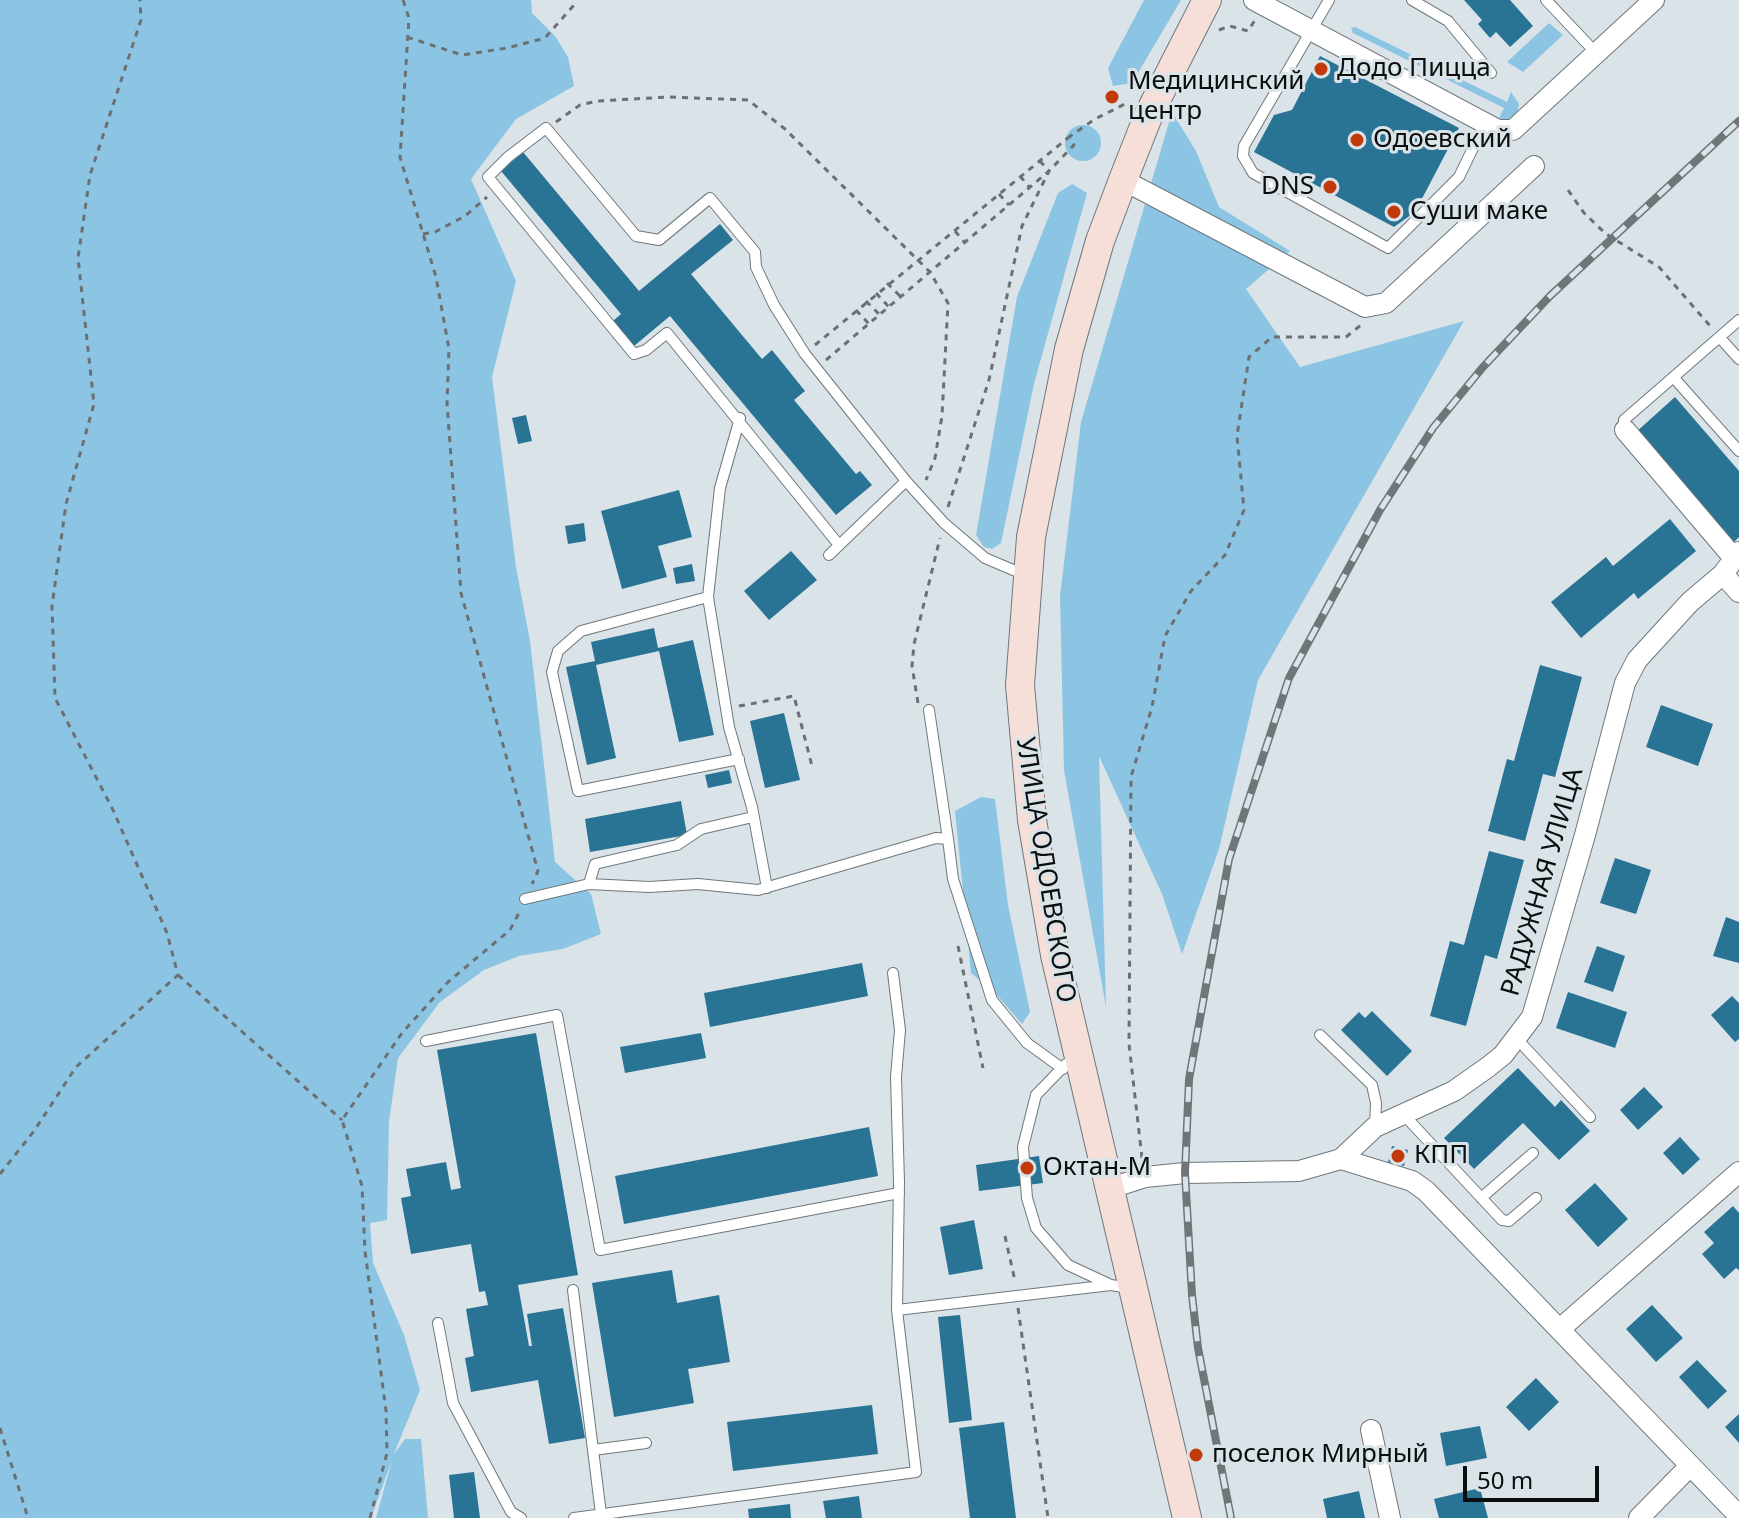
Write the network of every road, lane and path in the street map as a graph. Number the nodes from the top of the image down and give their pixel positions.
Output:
1 (140, 0) edge
2 (403, 0) edge
3 (573, 0) edge
4 (1207, 0) edge
5 (1329, 0) edge
6 (1412, 0) edge
7 (1546, 0) edge
8 (1654, 0) edge
9 (1256, 7) edge
10 (1312, 28) junction
11 (1213, 34) dead end
12 (407, 37) junction
13 (1597, 54) junction
14 (1491, 73) dead end
15 (1136, 90) dead end
16 (1485, 123) junction
17 (546, 128) junction
18 (1069, 137) junction
19 (1058, 144) junction
20 (1066, 154) junction
21 (1039, 160) junction
22 (1534, 166) dead end
23 (1049, 171) junction
24 (1020, 176) junction
25 (1123, 180) junction
26 (499, 187) junction
27 (1030, 188) junction
28 (1568, 190) dead end
29 (999, 194) junction
30 (1009, 205) junction
31 (955, 231) junction
32 (423, 234) junction
33 (965, 243) junction
34 (917, 259) junction
35 (930, 272) junction
36 (887, 283) junction
37 (876, 293) junction
38 (901, 297) junction
39 (866, 301) junction
40 (1386, 303) junction
41 (889, 307) junction
42 (856, 310) junction
43 (880, 315) junction
44 (1739, 320) edge
45 (869, 324) junction
46 (1721, 339) junction
47 (805, 354) junction
48 (1739, 359) edge
49 (815, 369) junction
50 (1674, 378) junction
51 (740, 418) junction
52 (1625, 430) joint
53 (1739, 451) edge
54 (906, 481) junction
55 (919, 495) junction
56 (944, 523) junction
57 (839, 545) junction
58 (829, 555) dead end
59 (1732, 561) edge
60 (1027, 576) junction
61 (1739, 592) edge
62 (708, 597) junction
63 (726, 708) junction
64 (924, 712) joint
65 (739, 759) junction
66 (812, 766) dead end
67 (753, 817) junction
68 (948, 839) junction
69 (589, 884) junction
70 (767, 888) junction
71 (525, 899) junction
72 (958, 945) dead end
73 (893, 973) dead end
74 (178, 975) junction
75 (1320, 1035) dead end
76 (1517, 1039) junction
77 (426, 1041) dead end
78 (1069, 1058) junction
79 (983, 1068) dead end
80 (1404, 1115) junction
81 (1590, 1117) dead end
82 (342, 1120) junction
83 (1375, 1127) junction
84 (1533, 1153) dead end
85 (1341, 1159) junction
86 (1739, 1172) edge
87 (0, 1174) edge
88 (1145, 1177) junction
89 (1111, 1188) junction
90 (899, 1193) junction
91 (1481, 1198) junction
92 (1536, 1198) dead end
93 (1005, 1236) dead end
94 (1123, 1287) junction
95 (573, 1290) dead end
96 (1017, 1296) junction
97 (897, 1310) junction
98 (438, 1323) dead end
99 (1561, 1328) junction
100 (0, 1428) edge
101 (1371, 1430) dead end
102 (646, 1443) dead end
103 (593, 1450) junction
104 (1690, 1466) junction
105 (601, 1514) junction
106 (1739, 1516) edge
107 (28, 1518) edge
108 (370, 1518) edge
109 (521, 1518) edge
110 (574, 1518) edge
111 (1048, 1518) edge
112 (1187, 1518) edge
113 (1390, 1518) edge
114 (1639, 1518) edge

1 - 74 path
2 - 12 path
3 - 12 path
4 - 25 street, УЛИЦА ОДОЕВСКОГО
5 - 10 lane
6 - 14 lane
7 - 13 lane
8 - 13 street
9 - 10 street
9 - 11 path
10 - 16 street
10 - 16 lane
12 - 32 path
13 - 16 street
15 - 18 path
17 - 26 lane
17 - 34 path
17 - 47 lane
18 - 19 path
18 - 20 path
19 - 20 path
19 - 21 path
20 - 23 path
21 - 23 path
21 - 24 path
22 - 40 street
23 - 27 path
23 - 56 path
24 - 27 path
24 - 29 path
25 - 40 street
25 - 60 street, УЛИЦА ОДОЕВСКОГО
26 - 32 path
26 - 51 lane
27 - 30 path
28 - 46 path
29 - 30 path
29 - 31 path
30 - 33 path
31 - 33 path
31 - 34 path
32 - 71 path
33 - 35 path
34 - 35 path
34 - 36 path
35 - 38 path
35 - 55 path
36 - 37 path
36 - 38 path
37 - 39 path
37 - 41 path
38 - 41 path
39 - 42 path
39 - 43 path
40 - 88 path
41 - 43 path
42 - 45 path
42 - 47 path
43 - 45 path
44 - 46 lane
45 - 49 path
46 - 48 lane
46 - 50 lane
47 - 49 lane
49 - 54 lane
50 - 52 lane
50 - 53 lane
51 - 57 lane
51 - 62 lane
52 - 59 street
54 - 55 lane
54 - 57 lane
55 - 56 lane
56 - 60 lane
56 - 64 path
57 - 58 lane
59 - 61 street
59 - 76 street, РАДУЖНАЯ УЛИЦА
60 - 78 street, УЛИЦА ОДОЕВСКОГО
62 - 63 lane
62 - 65 lane
63 - 65 lane
63 - 66 path
64 - 68 lane
65 - 67 lane
67 - 69 lane
67 - 70 lane
68 - 70 lane
68 - 78 lane
69 - 70 lane
69 - 71 lane
71 - 82 path
72 - 79 path
73 - 90 lane
74 - 82 path
74 - 87 path
75 - 83 lane
76 - 80 street, РАДУЖНАЯ УЛИЦА
76 - 81 lane
77 - 90 lane
78 - 89 street, УЛИЦА ОДОЕВСКОГО
78 - 94 lane
80 - 83 street, РАДУЖНАЯ УЛИЦА
80 - 91 lane
82 - 108 path
83 - 85 street, РАДУЖНАЯ УЛИЦА
84 - 91 lane
85 - 88 street
85 - 99 street
86 - 99 street
88 - 89 street
89 - 94 street, УЛИЦА ОДОЕВСКОГО
90 - 97 lane
91 - 92 lane
93 - 96 path
94 - 96 lane
94 - 112 street, УЛИЦА ОДОЕВСКОГО
95 - 103 lane
96 - 97 lane
96 - 111 path
97 - 105 lane
98 - 109 lane
99 - 104 street
100 - 107 path
101 - 113 street
102 - 103 lane
103 - 105 lane
104 - 106 street
104 - 114 street
105 - 110 lane

